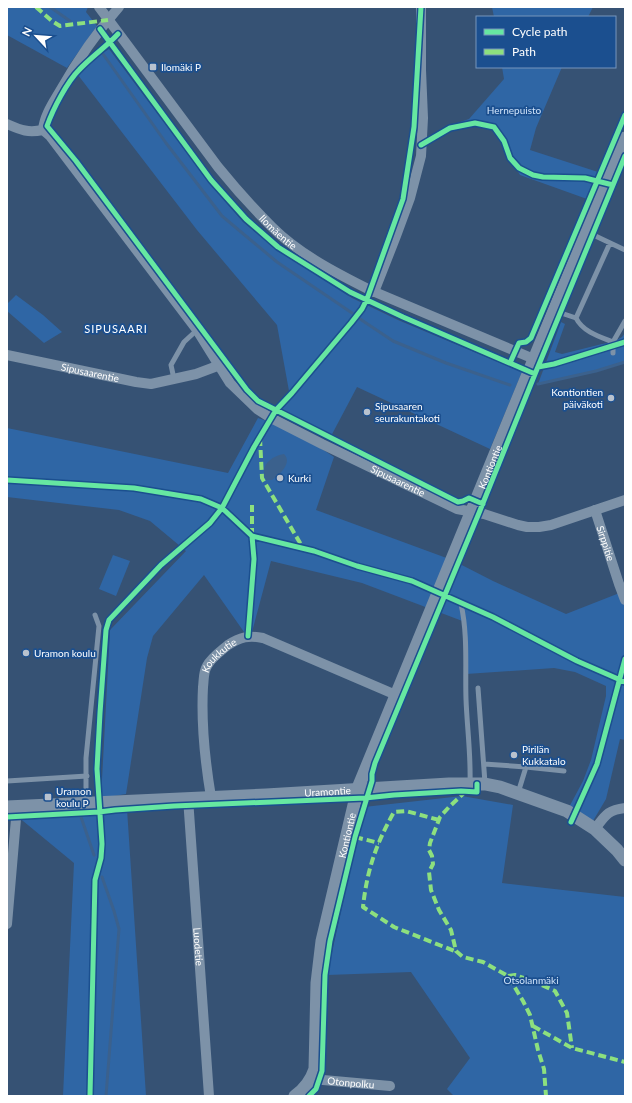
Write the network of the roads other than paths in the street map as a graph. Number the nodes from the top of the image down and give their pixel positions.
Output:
1 (99, 7) edge
2 (119, 7) edge
3 (421, 7) edge
4 (108, 20) junction
5 (7, 124) edge
6 (43, 130) junction
7 (625, 138) edge
8 (586, 232) junction
9 (610, 243) junction
10 (625, 250) edge
11 (374, 292) junction
12 (554, 310) junction
13 (576, 318) junction
14 (625, 321) edge
15 (197, 330) junction
16 (614, 342) junction
17 (613, 353) dead end
18 (7, 355) edge
19 (534, 359) junction
20 (220, 366) junction
21 (174, 379) junction
22 (625, 500) edge
23 (595, 510) junction
24 (471, 512) junction
25 (625, 600) edge
26 (461, 604) dead end
27 (95, 615) dead end
28 (478, 688) dead end
29 (396, 695) junction
30 (484, 764) junction
31 (526, 767) junction
32 (564, 771) dead end
33 (87, 776) junction
34 (7, 781) edge
35 (470, 784) junction
36 (485, 784) junction
37 (358, 788) junction
38 (518, 793) junction
39 (210, 797) junction
40 (188, 798) junction
41 (86, 804) junction
42 (12, 807) edge
43 (625, 808) edge
44 (595, 829) junction
45 (625, 860) edge
46 (7, 924) edge
47 (312, 1079) junction
48 (390, 1086) dead end
49 (209, 1096) edge
50 (295, 1096) edge

1 - 4 street, Ilomäentie
2 - 4 street
3 - 11 street
4 - 6 street
4 - 11 street, Ilomäentie
5 - 6 street
6 - 15 street, Sipusaarentie
7 - 8 street, Kontiontie
8 - 9 lane
8 - 12 street, Kontiontie
9 - 10 lane
9 - 13 lane
11 - 19 street, Ilomäentie
12 - 13 lane
12 - 19 street, Kontiontie
13 - 16 lane
14 - 16 lane
15 - 20 street, Sipusaarentie
15 - 21 lane
16 - 17 lane
18 - 21 street, Sipusaarentie
19 - 24 street, Kontiontie
20 - 21 street, Sipusaarentie
20 - 24 street, Sipusaarentie
22 - 23 street, Sipusaarentie
23 - 24 street, Sipusaarentie
23 - 25 street, Sirppitie
24 - 29 street, Kontiontie
26 - 35 lane
27 - 33 lane
28 - 30 lane
29 - 37 street, Kontiontie
29 - 39 street, Koukkutie
30 - 31 lane
30 - 36 lane
31 - 32 lane
31 - 38 lane
33 - 34 lane
33 - 41 lane
35 - 36 street, Uramontie
35 - 37 street, Uramontie
36 - 38 street, Uramontie
37 - 39 street, Uramontie
37 - 47 street, Kontiontie
38 - 44 street, Uramontie
39 - 40 street, Uramontie
40 - 41 street, Uramontie
40 - 49 street, Luodetie
41 - 42 street, Uramontie
42 - 46 street
43 - 44 street
44 - 45 street, Uramontie
47 - 48 street, Otonpolku
47 - 50 street

